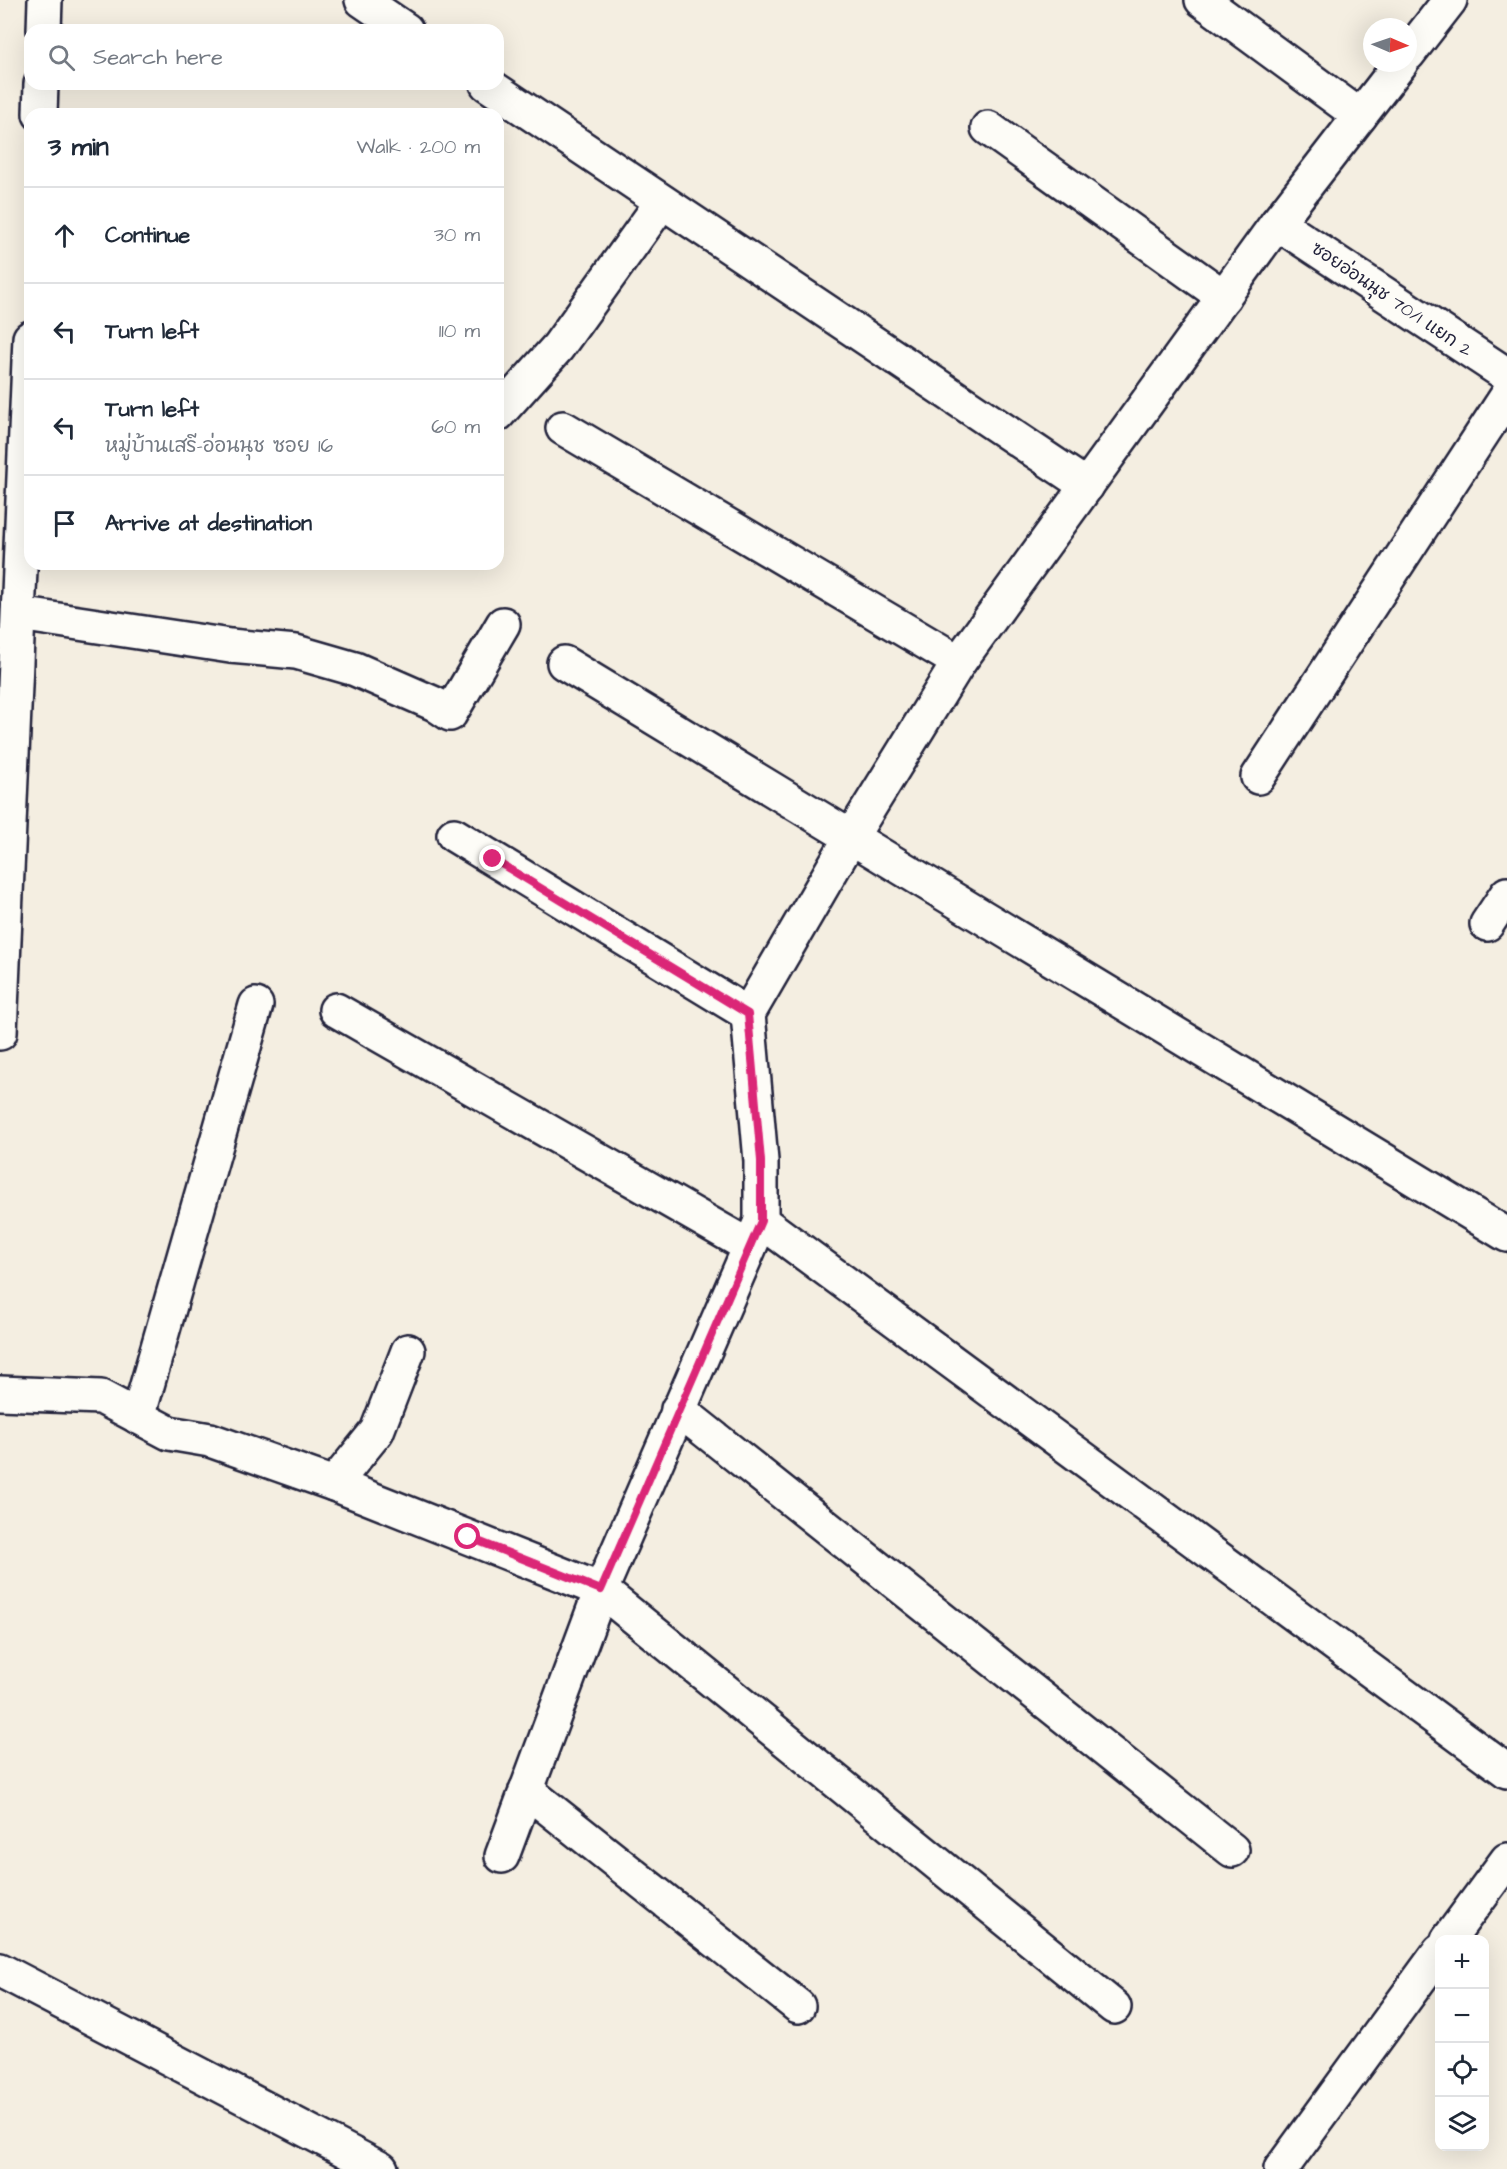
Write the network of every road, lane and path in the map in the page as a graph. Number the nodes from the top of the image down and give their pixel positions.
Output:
1 (45, 0) edge
2 (362, 0) edge
3 (1202, 0) edge
4 (1450, 0) edge
5 (44, 24) edge
6 (397, 24) edge
7 (1417, 42) edge
8 (1394, 72) edge
9 (41, 90) edge
10 (496, 90) edge
11 (40, 108) edge
12 (1360, 116) junction
13 (988, 128) dead end
14 (662, 202) junction
15 (1277, 223) junction
16 (1224, 297) junction
17 (1507, 375) edge
18 (1507, 396) edge
19 (504, 407) edge
20 (563, 428) dead end
21 (1087, 486) junction
22 (24, 539) edge
23 (19, 615) junction
24 (503, 624) dead end
25 (959, 662) junction
26 (564, 663) dead end
27 (1258, 777) dead end
28 (454, 835) dead end
29 (851, 837) junction
30 (1507, 894) edge
31 (1487, 924) dead end
32 (0, 974) edge
33 (256, 1005) dead end
34 (336, 1010) dead end
35 (748, 1014) junction
36 (0, 1034) edge
37 (755, 1233) junction
38 (1507, 1234) edge
39 (408, 1352) dead end
40 (0, 1393) edge
41 (678, 1409) junction
42 (138, 1417) junction
43 (334, 1484) junction
44 (601, 1590) junction
45 (1507, 1771) edge
46 (526, 1790) junction
47 (1232, 1851) dead end
48 (502, 1856) dead end
49 (1507, 1860) edge
50 (1452, 1935) edge
51 (1435, 1957) edge
52 (0, 1970) edge
53 (798, 2006) dead end
54 (1114, 2007) dead end
55 (381, 2169) edge
56 (1281, 2169) edge

1 - 5 street
2 - 6 street
3 - 12 street
4 - 7 street
8 - 12 street
9 - 11 street
10 - 14 street
12 - 15 street
13 - 16 street
14 - 19 street
14 - 21 street
15 - 16 street
15 - 17 street, ซอยอ่อนนุช 70/1 แยก 2
16 - 21 street
18 - 27 street
20 - 25 street
21 - 25 street
22 - 23 street
23 - 24 street
23 - 32 street
25 - 29 street
26 - 29 street
28 - 35 street
29 - 35 street
29 - 38 street
30 - 31 street
32 - 36 street
33 - 42 street
34 - 37 street
35 - 37 street
37 - 41 street
37 - 45 street
39 - 43 street
40 - 42 street
41 - 44 street
41 - 47 street
42 - 43 street
43 - 44 street
44 - 46 street
44 - 54 street
46 - 48 street
46 - 53 street
49 - 50 street
51 - 56 street
52 - 55 street

